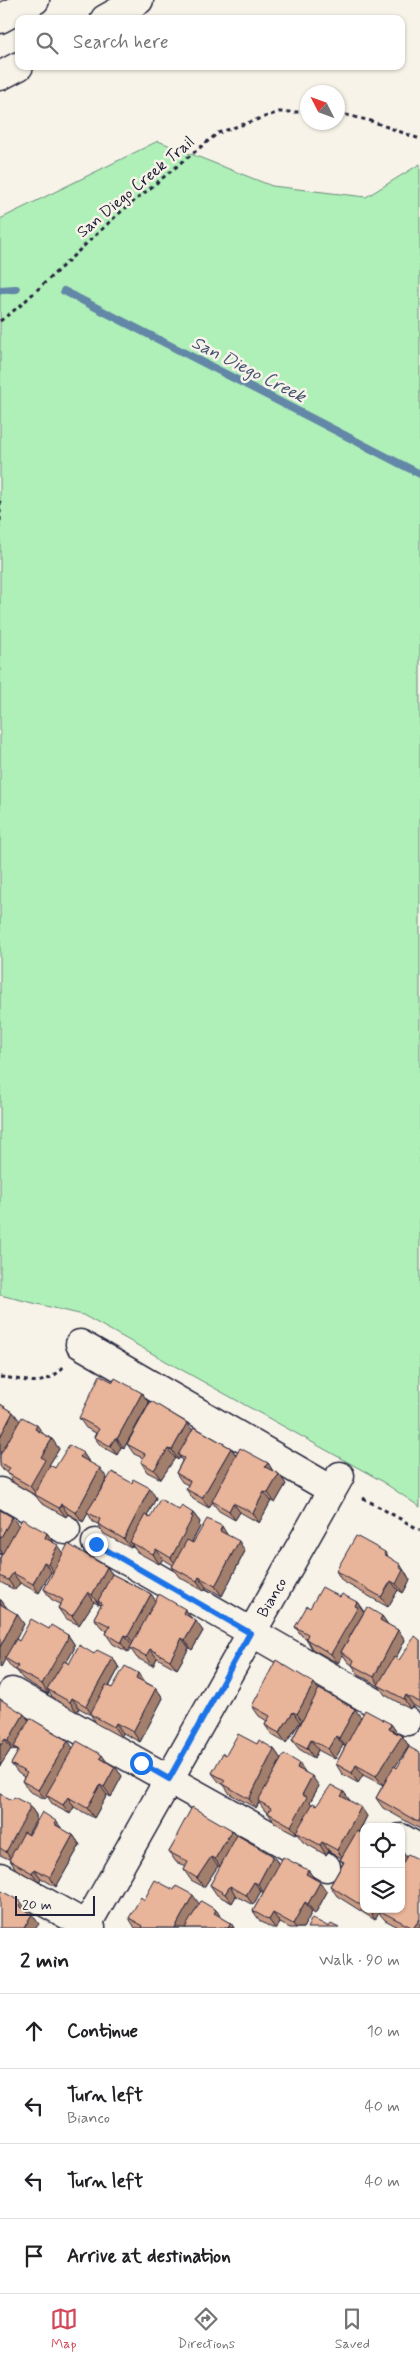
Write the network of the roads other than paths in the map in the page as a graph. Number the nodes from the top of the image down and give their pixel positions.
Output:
1 (34, 0) edge
2 (139, 0) edge
3 (112, 15) edge
4 (0, 19) edge
5 (15, 68) edge
6 (0, 76) edge
7 (80, 1344) road end
8 (0, 1492) edge
9 (66, 1530) dead end
10 (96, 1544) dead end
11 (250, 1633) junction
12 (12, 1692) dead end
13 (407, 1720) dead end
14 (169, 1779) junction
15 (405, 1840) edge
16 (420, 1849) edge
17 (326, 1867) dead end
18 (0, 1877) edge
19 (87, 1927) edge

1 - 4 main road
2 - 3 main road
5 - 6 main road
7 - 11 main road, Bianco
8 - 9 main road
10 - 11 main road
11 - 13 main road
11 - 14 main road, Bianco
12 - 14 main road
14 - 17 main road
14 - 19 main road, Bianco
15 - 16 main road
18 - 19 main road

